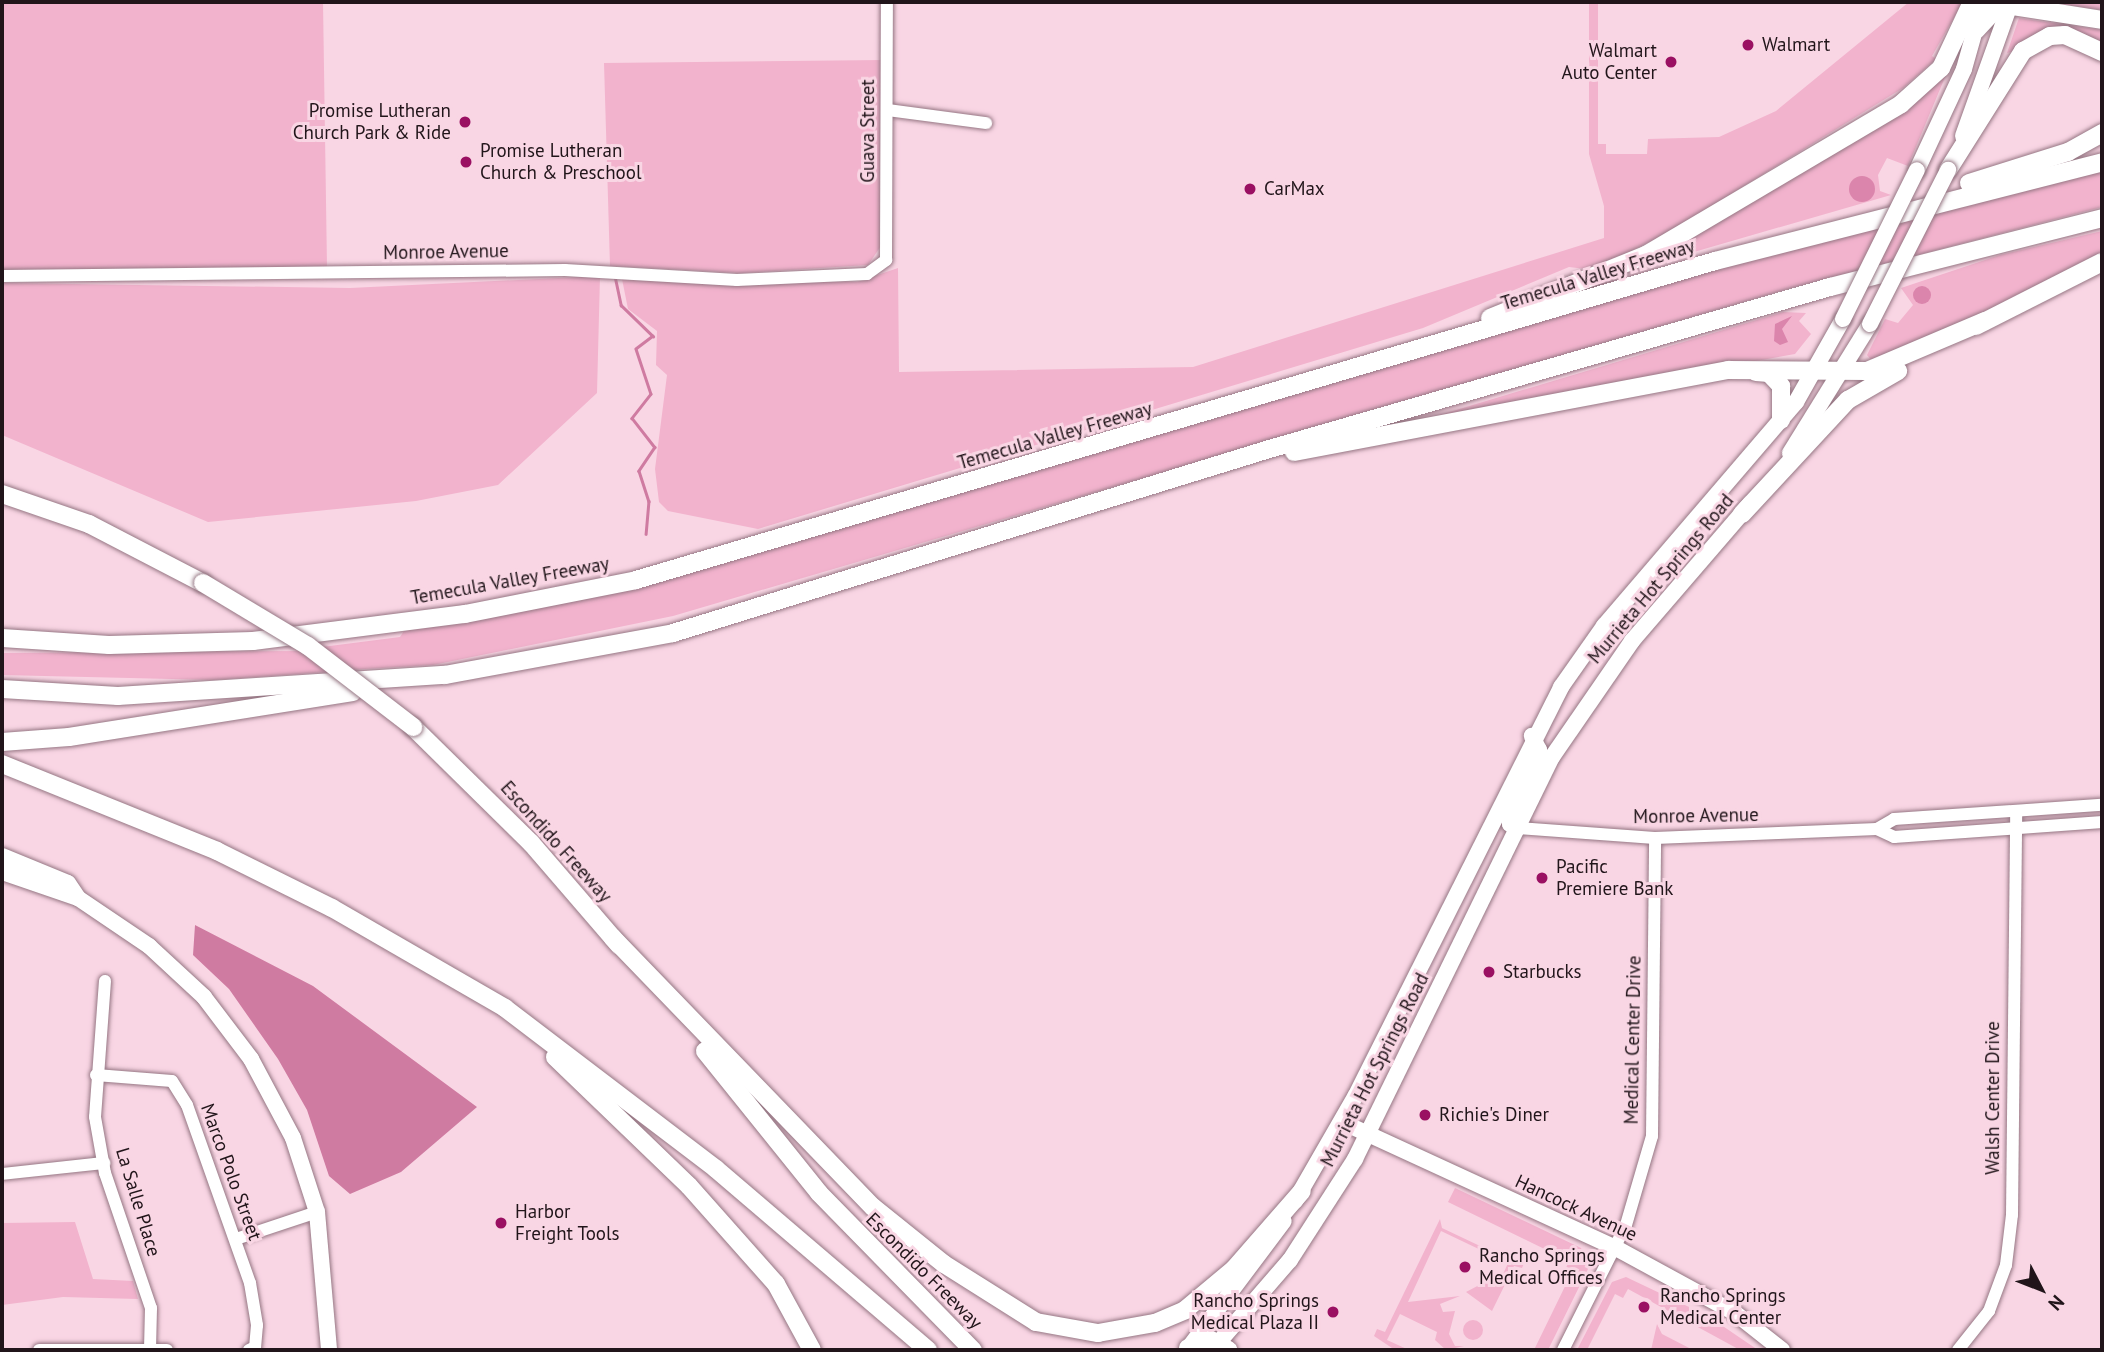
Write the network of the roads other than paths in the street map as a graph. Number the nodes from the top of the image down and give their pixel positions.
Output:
1 (887, 2) edge
2 (1972, 2) edge
3 (1983, 2) edge
4 (2010, 3) edge
5 (2102, 20) edge
6 (1976, 30) junction
7 (2102, 52) edge
8 (888, 110) junction
9 (986, 123) dead end
10 (2102, 134) edge
11 (2102, 162) edge
12 (1948, 170) junction
13 (2102, 218) edge
14 (886, 260) joint
15 (1715, 261) junction
16 (2102, 262) edge
17 (2, 276) edge
18 (1985, 321) junction
19 (1728, 370) junction
20 (1817, 371) junction
21 (1844, 373) junction
22 (1308, 384) junction
23 (1781, 420) junction
24 (1266, 450) junction
25 (2, 494) edge
26 (1742, 514) junction
27 (2, 638) edge
28 (445, 675) junction
29 (2, 690) edge
30 (1532, 736) junction
31 (2, 742) edge
32 (2, 764) edge
33 (2102, 805) edge
34 (2016, 813) junction
35 (2102, 822) edge
36 (1518, 828) junction
37 (1877, 829) junction
38 (2015, 832) junction
39 (1654, 838) junction
40 (2, 856) edge
41 (2, 864) edge
42 (2, 872) edge
43 (46, 873) junction
44 (78, 898) junction
45 (612, 937) junction
46 (105, 981) dead end
47 (505, 1008) junction
48 (96, 1075) junction
49 (1342, 1122) junction
50 (1368, 1134) junction
51 (104, 1163) junction
52 (2, 1174) edge
53 (1302, 1191) junction
54 (317, 1212) junction
55 (236, 1239) junction
56 (1614, 1247) junction
57 (1220, 1348) edge
58 (150, 1349) edge
59 (1187, 1349) edge
60 (40, 1350) edge
61 (167, 1350) edge
62 (249, 1350) edge
63 (329, 1350) edge
64 (812, 1350) edge
65 (928, 1350) edge
66 (973, 1350) edge
67 (1563, 1350) edge
68 (1782, 1350) edge
69 (1958, 1350) edge

1 - 8 street, Guava Street
2 - 22 highway
3 - 6 main road, Murrieta Hot Springs Road
4 - 5 highway
4 - 6 highway
4 - 12 main road, Murrieta Hot Springs Road
6 - 20 main road, Murrieta Hot Springs Road, bridge
7 - 12 highway
8 - 9 street
8 - 14 street, Guava Street
10 - 15 highway
11 - 15 highway, Temecula Valley Freeway
12 - 21 main road, Murrieta Hot Springs Road, bridge
13 - 24 highway
14 - 17 street, Monroe Avenue
15 - 22 highway, Temecula Valley Freeway
16 - 18 highway
18 - 21 highway
18 - 26 highway
19 - 20 highway
19 - 23 highway
19 - 24 highway
20 - 21 highway
20 - 23 main road, Murrieta Hot Springs Road
21 - 26 main road, Murrieta Hot Springs Road
22 - 27 highway, Temecula Valley Freeway
23 - 30 main road, Murrieta Hot Springs Road
24 - 28 highway
25 - 45 highway, Escondido Freeway, bridge
26 - 36 main road, Murrieta Hot Springs Road
28 - 29 highway
28 - 31 highway
30 - 36 main road
30 - 49 main road, Murrieta Hot Springs Road
32 - 47 highway
33 - 34 street, Monroe Avenue
34 - 37 street, Monroe Avenue
34 - 38 street, Walsh Center Drive
35 - 38 street, Monroe Avenue
36 - 39 street, Monroe Avenue
36 - 50 main road, Murrieta Hot Springs Road
37 - 38 street, Monroe Avenue
37 - 39 street, Monroe Avenue
38 - 69 street, Walsh Center Drive
39 - 56 street, Medical Center Drive
40 - 43 main road
41 - 43 main road
42 - 44 main road
43 - 44 main road
44 - 54 main road
45 - 53 highway
45 - 66 highway, Escondido Freeway
46 - 48 street, La Salle Place
47 - 64 highway
47 - 65 highway
48 - 51 street, La Salle Place
48 - 55 street, Marco Polo Street
49 - 50 main road, Hancock Avenue
49 - 53 main road, Murrieta Hot Springs Road
50 - 56 main road, Hancock Avenue
50 - 57 main road, Murrieta Hot Springs Road
51 - 52 street
51 - 58 street, La Salle Place
53 - 59 main road, Murrieta Hot Springs Road
54 - 55 street
54 - 63 main road
55 - 62 street, Marco Polo Street
56 - 67 street, Medical Center Drive
56 - 68 main road, Hancock Avenue
57 - 59 highway
58 - 60 street
58 - 61 street

